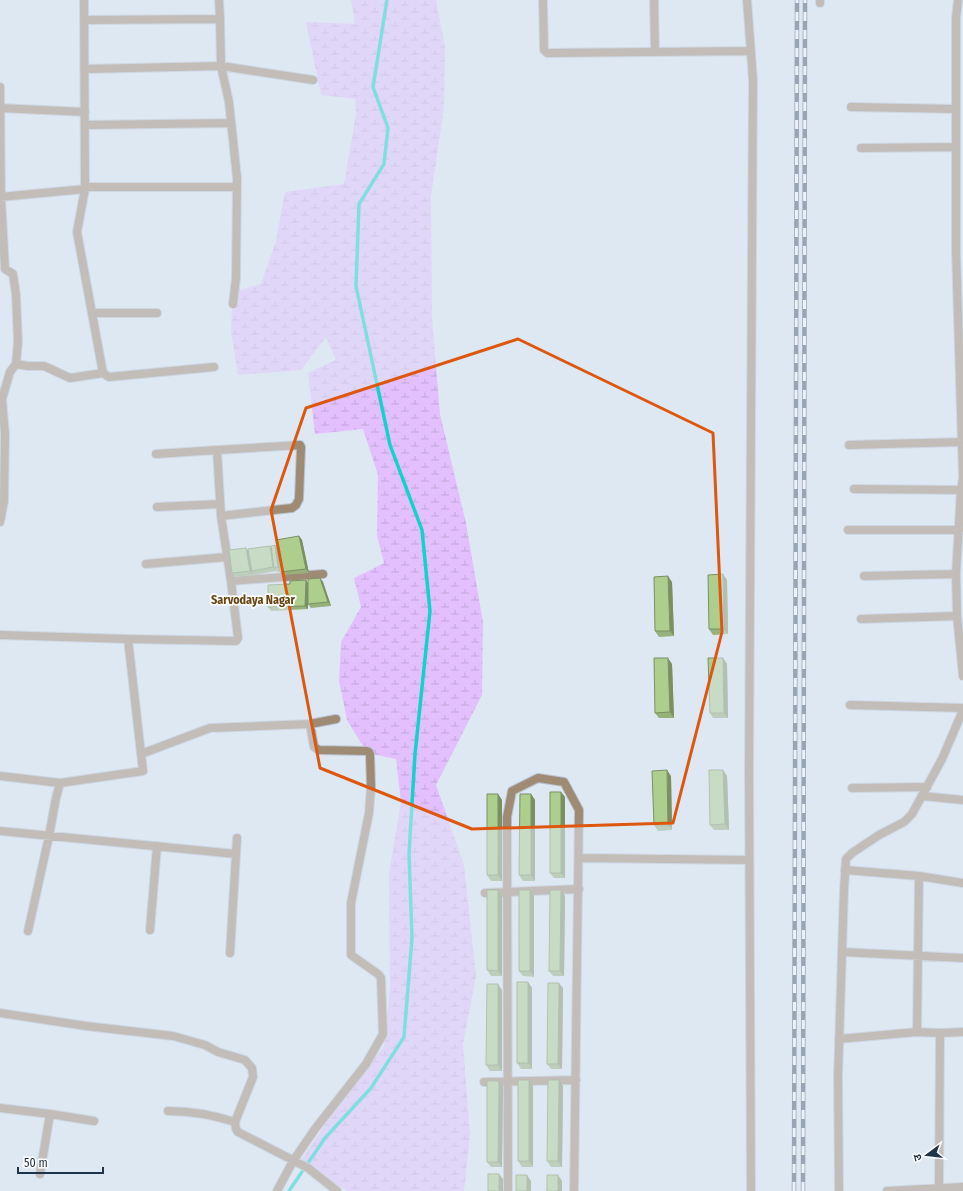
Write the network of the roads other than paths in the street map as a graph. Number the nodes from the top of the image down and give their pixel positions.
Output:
1 (84, 0) edge
2 (219, 0) edge
3 (543, 0) edge
4 (654, 0) edge
5 (746, 0) edge
6 (958, 0) edge
7 (220, 19) junction
8 (84, 20) junction
9 (959, 20) edge
10 (751, 51) junction
11 (655, 52) junction
12 (221, 66) junction
13 (85, 69) junction
14 (313, 80) dead end
15 (0, 87) edge
16 (851, 107) dead end
17 (0, 108) edge
18 (956, 109) junction
19 (85, 112) junction
20 (231, 123) junction
21 (85, 125) junction
22 (956, 147) junction
23 (861, 148) dead end
24 (236, 187) junction
25 (85, 188) junction
26 (1, 197) edge
27 (959, 253) edge
28 (3, 269) edge
29 (233, 304) dead end
30 (92, 313) junction
31 (157, 313) dead end
32 (16, 364) junction
33 (214, 367) dead end
34 (103, 373) junction
35 (2, 434) edge
36 (961, 442) junction
37 (849, 445) dead end
38 (216, 450) junction
39 (156, 454) dead end
40 (963, 478) edge
41 (854, 489) dead end
42 (961, 490) junction
43 (220, 504) junction
44 (157, 507) dead end
45 (221, 516) junction
46 (0, 522) edge
47 (848, 530) dead end
48 (959, 530) junction
49 (227, 557) junction
50 (146, 564) dead end
51 (323, 574) dead end
52 (956, 574) junction
53 (864, 576) dead end
54 (230, 581) junction
55 (957, 616) junction
56 (861, 619) dead end
57 (0, 635) edge
58 (128, 639) junction
59 (963, 676) edge
60 (850, 705) dead end
61 (963, 709) edge
62 (336, 719) dead end
63 (310, 724) junction
64 (141, 754) junction
65 (0, 776) edge
66 (60, 783) junction
67 (927, 787) junction
68 (852, 788) dead end
69 (922, 796) junction
70 (963, 800) edge
71 (0, 831) edge
72 (49, 836) junction
73 (237, 838) dead end
74 (157, 846) junction
75 (236, 854) junction
76 (579, 858) junction
77 (749, 860) junction
78 (845, 870) junction
79 (919, 876) junction
80 (963, 883) edge
81 (578, 889) junction
82 (507, 892) junction
83 (484, 893) dead end
84 (28, 930) dead end
85 (150, 930) dead end
86 (842, 952) junction
87 (230, 953) dead end
88 (918, 955) junction
89 (963, 958) edge
90 (0, 1013) edge
91 (917, 1032) junction
92 (963, 1032) edge
93 (940, 1033) junction
94 (839, 1039) junction
95 (576, 1080) junction
96 (484, 1082) dead end
97 (508, 1082) junction
98 (0, 1108) edge
99 (168, 1111) dead end
100 (50, 1114) junction
101 (94, 1121) dead end
102 (235, 1122) junction
103 (294, 1162) junction
104 (40, 1174) dead end
105 (963, 1187) edge
106 (939, 1188) junction
107 (277, 1191) edge
108 (337, 1191) edge
109 (508, 1191) edge
110 (574, 1191) edge
111 (751, 1191) edge
112 (839, 1191) edge
113 (887, 1191) edge

1 - 8 street
2 - 7 street
3 - 11 street
4 - 11 street
5 - 10 street
6 - 9 street
7 - 8 street
7 - 12 street
8 - 13 street
9 - 18 street
10 - 11 street
10 - 77 street
12 - 13 street
12 - 14 street
12 - 20 street
13 - 19 street
15 - 17 street
16 - 18 street
17 - 19 street
17 - 26 street
18 - 22 street
19 - 21 street
20 - 21 street
20 - 24 street
21 - 25 street
22 - 23 street
22 - 27 street
24 - 25 street
24 - 29 street
25 - 26 street
25 - 30 street
26 - 28 street
27 - 36 street
28 - 32 street
30 - 31 street
30 - 34 street
32 - 34 street
32 - 35 street
33 - 34 street
35 - 46 street
36 - 37 street
36 - 40 street
38 - 39 street
38 - 43 street
38 - 45 street
40 - 42 street
41 - 42 street
42 - 48 street
43 - 44 street
43 - 45 street
45 - 49 street
47 - 48 street
48 - 52 street
49 - 50 street
49 - 54 street
51 - 54 street
52 - 53 street
52 - 55 street
54 - 58 street
55 - 56 street
55 - 59 street
57 - 58 street
58 - 64 street
60 - 61 street
61 - 67 street
62 - 63 street
63 - 64 street
63 - 103 street
64 - 66 street
65 - 66 street
66 - 72 street
67 - 68 street
67 - 69 street
69 - 70 street
69 - 78 street
71 - 72 street
72 - 74 street
72 - 84 street
73 - 75 street
74 - 75 street
74 - 85 street
75 - 87 street
76 - 77 street
76 - 81 street
76 - 82 street
77 - 111 street
78 - 79 street
78 - 86 street
79 - 80 street
79 - 88 street
81 - 82 street
81 - 95 street
82 - 83 street
82 - 97 street
86 - 88 street
86 - 94 street
88 - 89 street
88 - 91 street
90 - 102 street
91 - 93 street
91 - 94 street
92 - 93 street
93 - 106 street
94 - 112 street
95 - 97 street
95 - 110 street
96 - 97 street
97 - 109 street
98 - 100 street
99 - 102 street
100 - 101 street
100 - 104 street
102 - 103 street
103 - 107 street
103 - 108 street
105 - 106 street
106 - 113 street

